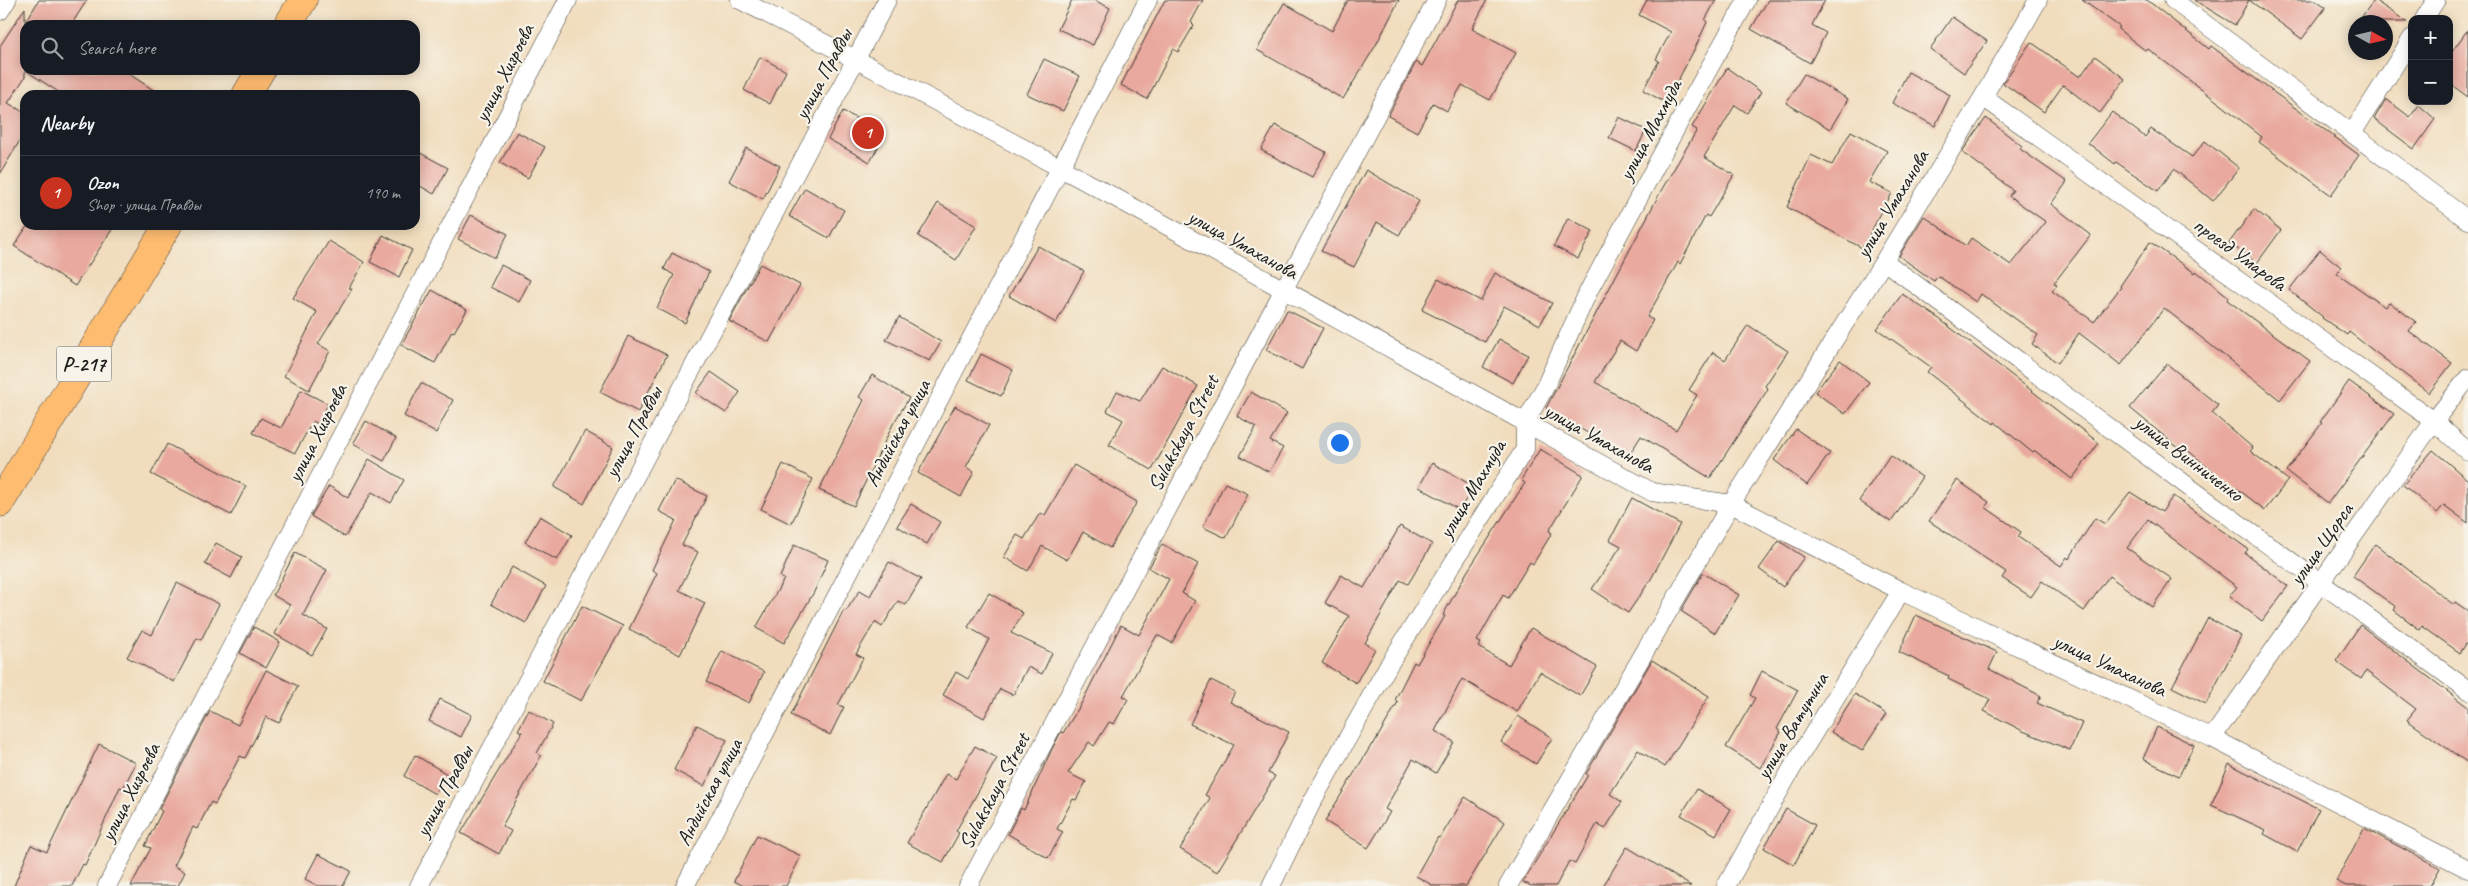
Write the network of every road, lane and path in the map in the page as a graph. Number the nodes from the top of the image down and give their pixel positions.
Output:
1 (7, 0) edge
2 (304, 0) edge
3 (568, 0) edge
4 (740, 0) edge
5 (888, 0) edge
6 (1148, 0) edge
7 (1437, 0) edge
8 (1747, 0) edge
9 (2038, 0) edge
10 (2174, 0) edge
11 (2436, 0) edge
12 (0, 12) edge
13 (2427, 15) edge
14 (291, 20) edge
15 (2408, 44) edge
16 (856, 59) junction
17 (258, 75) edge
18 (249, 90) edge
19 (1983, 98) junction
20 (2353, 132) junction
21 (1061, 169) junction
22 (2468, 220) edge
23 (165, 230) edge
24 (1884, 260) junction
25 (1284, 292) junction
26 (2468, 378) edge
27 (2434, 421) junction
28 (1525, 423) junction
29 (2468, 452) edge
30 (0, 503) edge
31 (1732, 504) junction
32 (2320, 584) junction
33 (1901, 591) junction
34 (2468, 690) edge
35 (2212, 738) junction
36 (2468, 869) edge
37 (107, 886) edge
38 (419, 886) edge
39 (685, 886) edge
40 (968, 886) edge
41 (1271, 886) edge
42 (1508, 886) edge
43 (1726, 886) edge

1 - 12 street
2 - 14 highway
3 - 37 street, улица Хизроева
4 - 16 street, улица Умаханова
5 - 16 street, улица Правды
6 - 21 street, Андийская улица
7 - 25 street, Sulakskaya Street
8 - 28 street, улица Махмуда
9 - 19 street, улица Умаханова
10 - 20 street
11 - 13 street
15 - 20 street
16 - 21 street, улица Умаханова
16 - 38 street, улица Правды
17 - 18 highway
19 - 24 street, улица Умаханова
19 - 27 street, проезд Умарова
20 - 22 street
21 - 25 street, улица Умаханова
21 - 39 street, Андийская улица
23 - 30 highway, Р-217
24 - 31 street, улица Умаханова
24 - 32 street, улица Винниченко
25 - 28 street, улица Умаханова
25 - 40 street, Sulakskaya Street
26 - 27 street, улица Щорса
27 - 29 street, проезд Умарова
27 - 32 street, улица Щорса
28 - 31 street, улица Умаханова
28 - 41 street, улица Махмуда
31 - 33 street, улица Умаханова
31 - 42 street, улица Умаханова
32 - 34 street, улица Винниченко
32 - 35 street, улица Щорса
33 - 35 street, улица Умаханова
33 - 43 street, улица Ватутина
35 - 36 street, улица Умаханова

